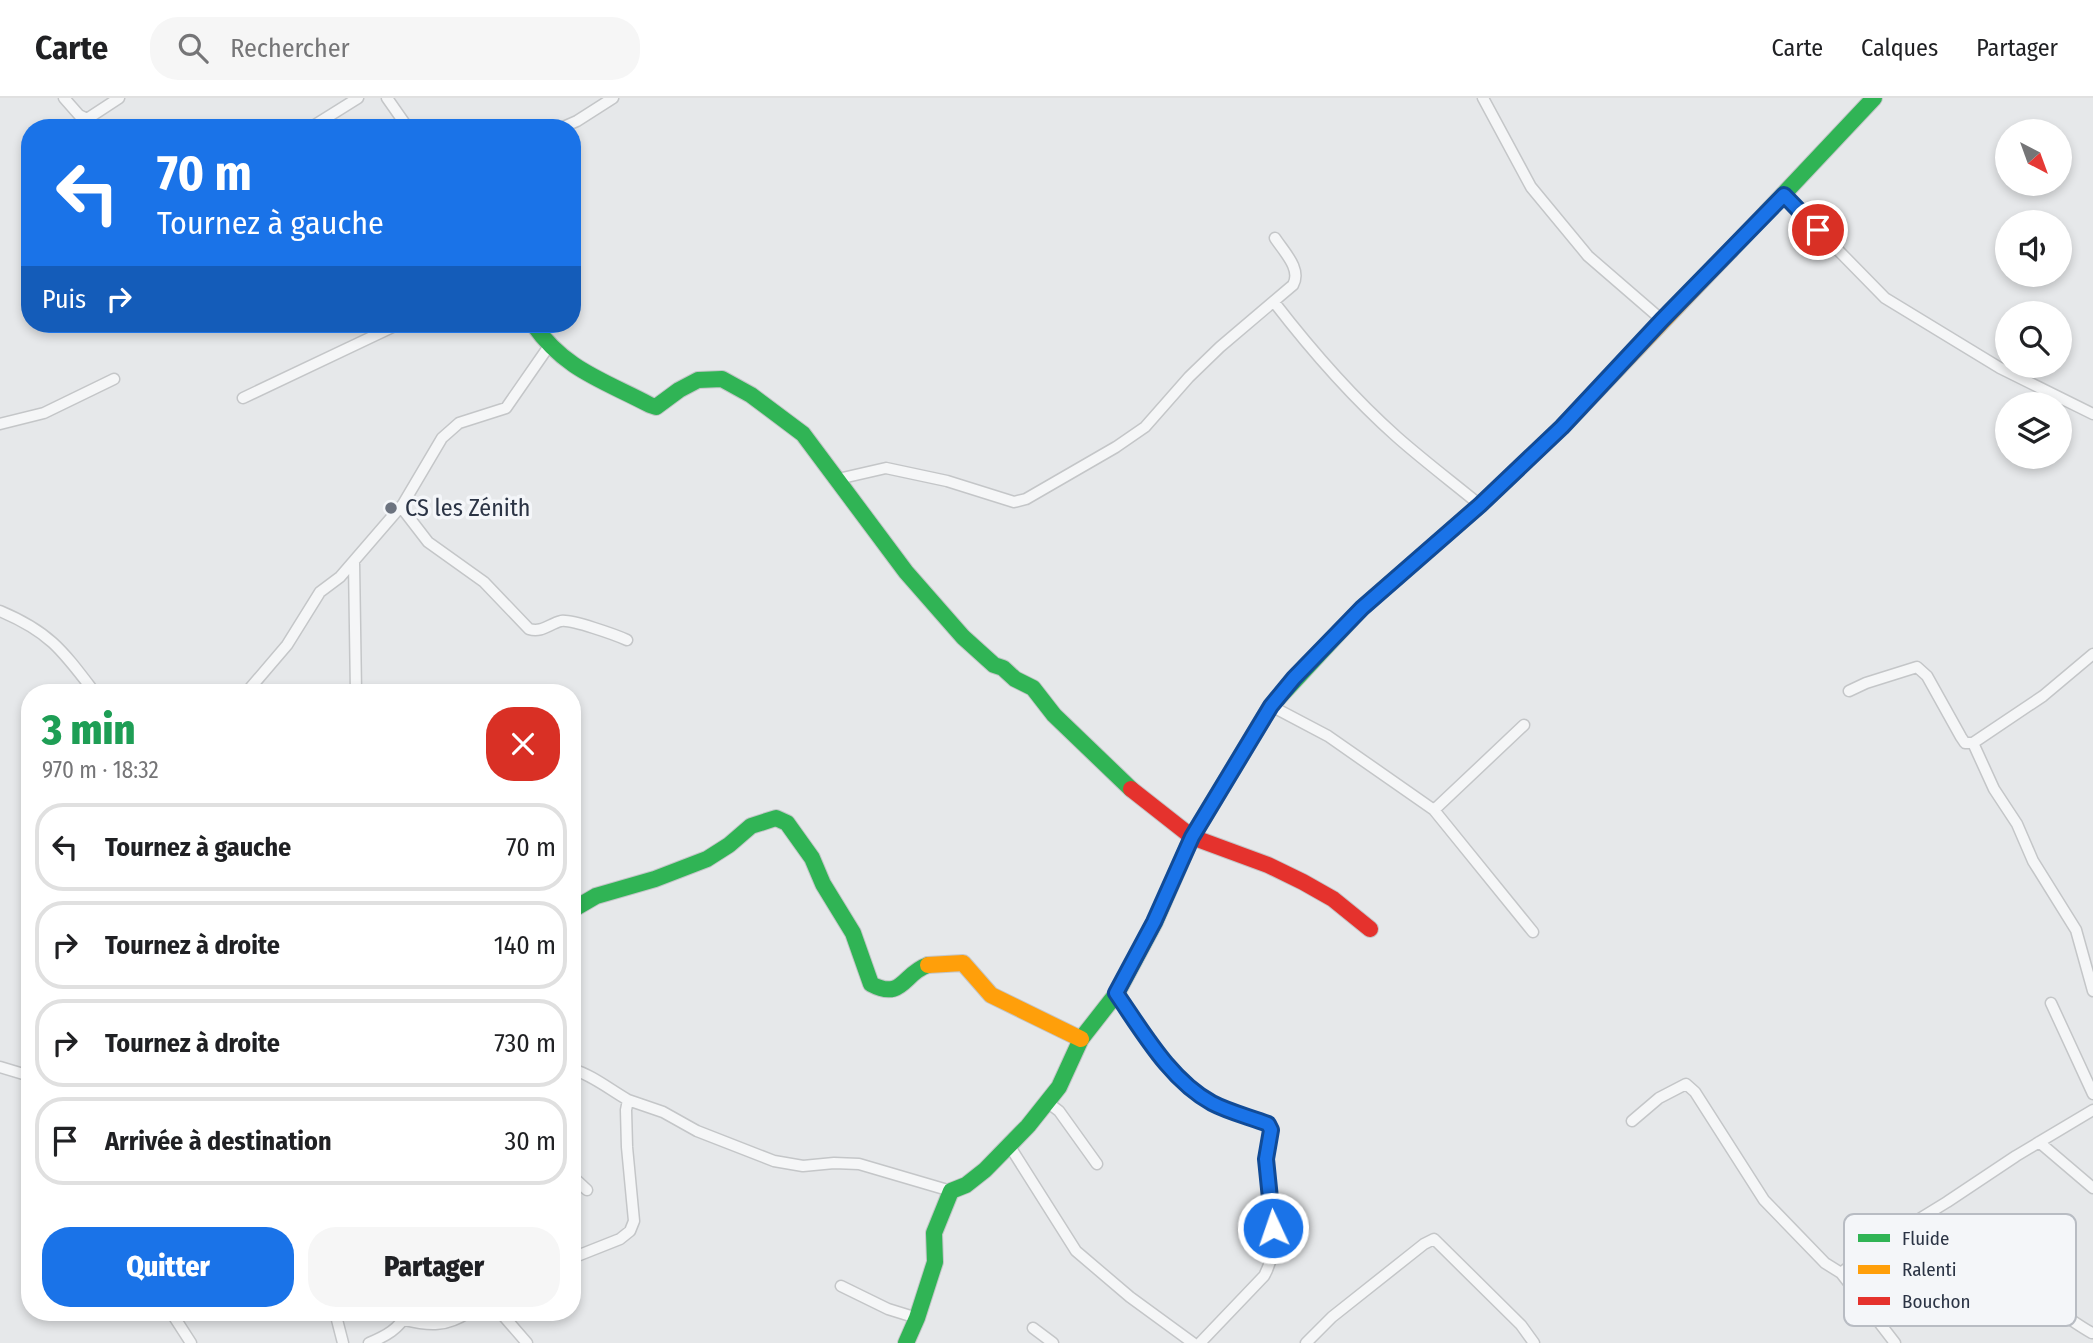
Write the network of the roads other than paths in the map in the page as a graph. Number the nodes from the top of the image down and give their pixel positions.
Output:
1 (64, 98) edge
2 (119, 98) edge
3 (358, 98) edge
4 (387, 98) edge
5 (613, 98) edge
6 (1483, 98) edge
7 (1874, 98) edge
8 (324, 119) edge
9 (402, 119) edge
10 (580, 119) edge
11 (1784, 195) junction
12 (1275, 238) dead end
13 (1274, 302) junction
14 (1662, 320) junction
15 (380, 333) edge
16 (540, 333) edge
17 (549, 346) junction
18 (114, 379) dead end
19 (243, 398) dead end
20 (2093, 414) edge
21 (0, 424) edge
22 (838, 479) junction
23 (1480, 505) junction
24 (401, 507) junction
25 (354, 562) junction
26 (0, 611) edge
27 (627, 640) dead end
28 (2093, 654) edge
29 (88, 684) edge
30 (254, 684) edge
31 (356, 684) edge
32 (1849, 691) dead end
33 (1271, 706) junction
34 (1524, 725) dead end
35 (1973, 743) junction
36 (1434, 810) junction
37 (1192, 837) junction
38 (581, 904) edge
39 (1370, 929) dead end
40 (1533, 932) dead end
41 (2093, 991) edge
42 (1116, 993) junction
43 (2051, 1003) dead end
44 (1081, 1039) junction
45 (0, 1068) edge
46 (581, 1073) edge
47 (21, 1074) edge
48 (2093, 1094) edge
49 (628, 1100) junction
50 (1047, 1101) junction
51 (2093, 1110) edge
52 (1632, 1121) dead end
53 (2039, 1142) junction
54 (1009, 1145) junction
55 (1097, 1164) dead end
56 (581, 1184) edge
57 (2093, 1188) edge
58 (587, 1190) dead end
59 (951, 1191) junction
60 (1929, 1214) edge
61 (581, 1254) edge
62 (1842, 1273) joint
63 (1844, 1276) edge
64 (841, 1286) dead end
65 (917, 1318) junction
66 (177, 1321) edge
67 (337, 1321) edge
68 (402, 1321) edge
69 (416, 1321) edge
70 (455, 1321) edge
71 (508, 1321) edge
72 (2076, 1322) edge
73 (1882, 1326) edge
74 (1033, 1328) dead end
75 (2093, 1332) edge
76 (191, 1343) edge
77 (343, 1343) edge
78 (369, 1343) edge
79 (527, 1343) edge
80 (906, 1343) edge
81 (1053, 1343) edge
82 (1193, 1343) edge
83 (1200, 1343) edge
84 (1306, 1343) edge
85 (1534, 1343) edge
86 (1895, 1343) edge
87 (2088, 1343) edge

1 - 2 street
3 - 8 street
4 - 9 street
5 - 10 street
6 - 14 street
7 - 11 street
11 - 14 street
11 - 20 street
12 - 13 street
13 - 22 street
13 - 23 street
14 - 23 street
15 - 19 street
16 - 17 street
17 - 22 street
17 - 24 street
18 - 21 street
22 - 37 street
23 - 33 street
24 - 25 street
24 - 27 street
25 - 30 street
25 - 31 street
26 - 29 street
28 - 35 street
32 - 35 street
33 - 36 street
33 - 37 street
34 - 36 street
35 - 41 street
36 - 40 street
37 - 39 street
37 - 42 street
38 - 44 street
42 - 44 street
42 - 83 street
43 - 48 street
44 - 50 street
45 - 47 street
46 - 49 street
49 - 59 street
49 - 61 street
50 - 54 street
50 - 55 street
51 - 53 street
52 - 62 street
53 - 57 street
53 - 60 street
54 - 59 street
54 - 82 street
56 - 58 street
59 - 65 street
62 - 63 street
64 - 65 street
65 - 80 street
66 - 76 street
67 - 77 street
68 - 78 street
69 - 70 street
71 - 79 street
72 - 75 street
73 - 86 street
74 - 81 street
75 - 87 street
84 - 85 street

